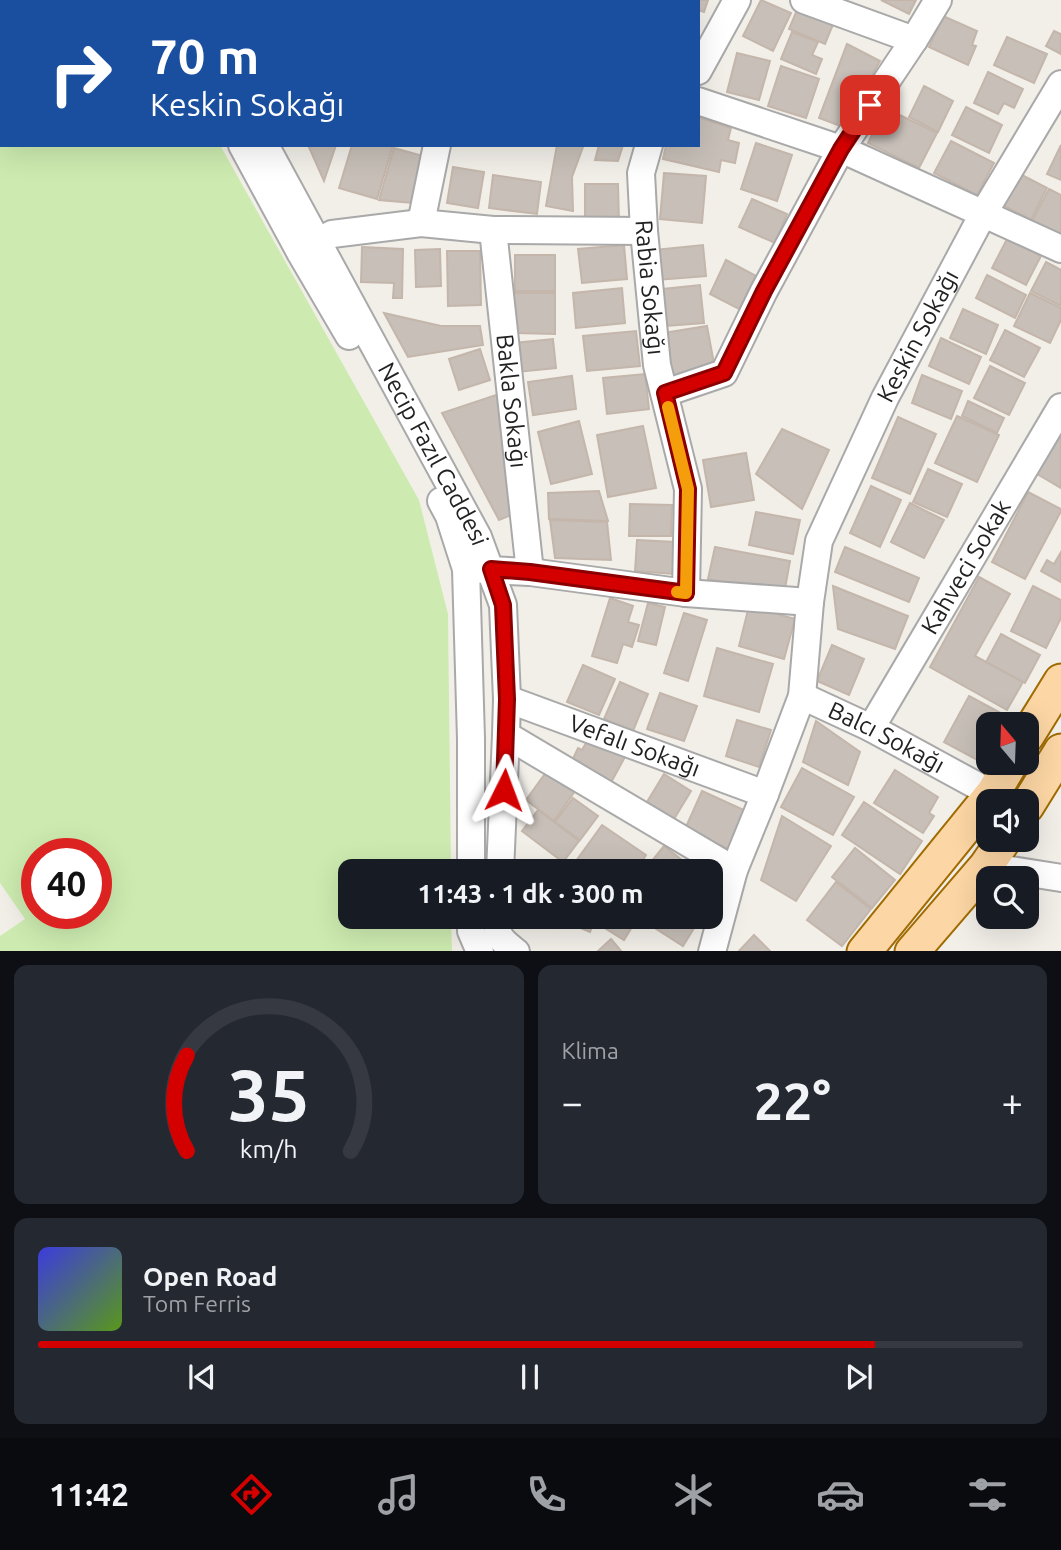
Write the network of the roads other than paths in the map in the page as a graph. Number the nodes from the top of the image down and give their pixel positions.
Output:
1 (737, 0) edge
2 (804, 0) edge
3 (938, 0) edge
4 (914, 40) junction
5 (700, 67) edge
6 (1061, 84) edge
7 (700, 102) edge
8 (243, 147) edge
9 (266, 147) edge
10 (437, 147) edge
11 (648, 147) edge
12 (841, 149) junction
13 (983, 214) junction
14 (421, 223) junction
15 (493, 230) junction
16 (644, 231) junction
17 (309, 248) junction
18 (1061, 249) edge
19 (665, 393) junction
20 (1061, 407) edge
21 (478, 569) junction
22 (530, 572) junction
23 (686, 593) junction
24 (810, 602) junction
25 (1061, 681) edge
26 (802, 696) junction
27 (507, 699) junction
28 (1040, 715) edge
29 (871, 727) junction
30 (506, 735) junction
31 (1061, 751) edge
32 (985, 789) edge
33 (1038, 789) edge
34 (765, 794) junction
35 (976, 824) edge
36 (995, 853) edge
37 (471, 859) edge
38 (501, 859) edge
39 (734, 870) junction
40 (1061, 878) edge
41 (471, 929) edge
42 (496, 942) edge
43 (712, 951) edge
44 (864, 951) edge
45 (912, 951) edge

1 - 5 street
2 - 4 street
3 - 4 street
4 - 12 street
6 - 13 street, Keskin Sokağı
7 - 12 street
8 - 17 street, Necip Fazıl Caddesi
9 - 17 street, Necip Fazıl Caddesi
10 - 14 street
11 - 16 street, Rabia Sokağı
12 - 13 street
12 - 19 street
13 - 18 street
13 - 24 street, Keskin Sokağı
14 - 15 street
14 - 17 street
15 - 16 street
15 - 22 street, Bakla Sokağı
16 - 19 street, Rabia Sokağı
17 - 21 street, Necip Fazıl Caddesi
19 - 23 street, Rabia Sokağı
20 - 29 street, Kahveci Sokak
21 - 22 street
21 - 27 street, Necip Fazıl Caddesi
21 - 37 street, Necip Fazıl Caddesi
22 - 23 street
23 - 24 street
24 - 26 street, Keskin Sokağı
25 - 28 main road
26 - 29 street, Balcı Sokağı
26 - 34 street, Keskin Sokağı
27 - 30 street, Necip Fazıl Caddesi
27 - 34 street, Vefalı Sokağı
29 - 32 street, Balcı Sokağı
30 - 38 street, Necip Fazıl Caddesi
30 - 39 street
31 - 33 main road
34 - 39 street, Keskin Sokağı
35 - 44 main road
36 - 40 street
36 - 45 main road
39 - 43 street, Keskin Sokağı
41 - 42 street

